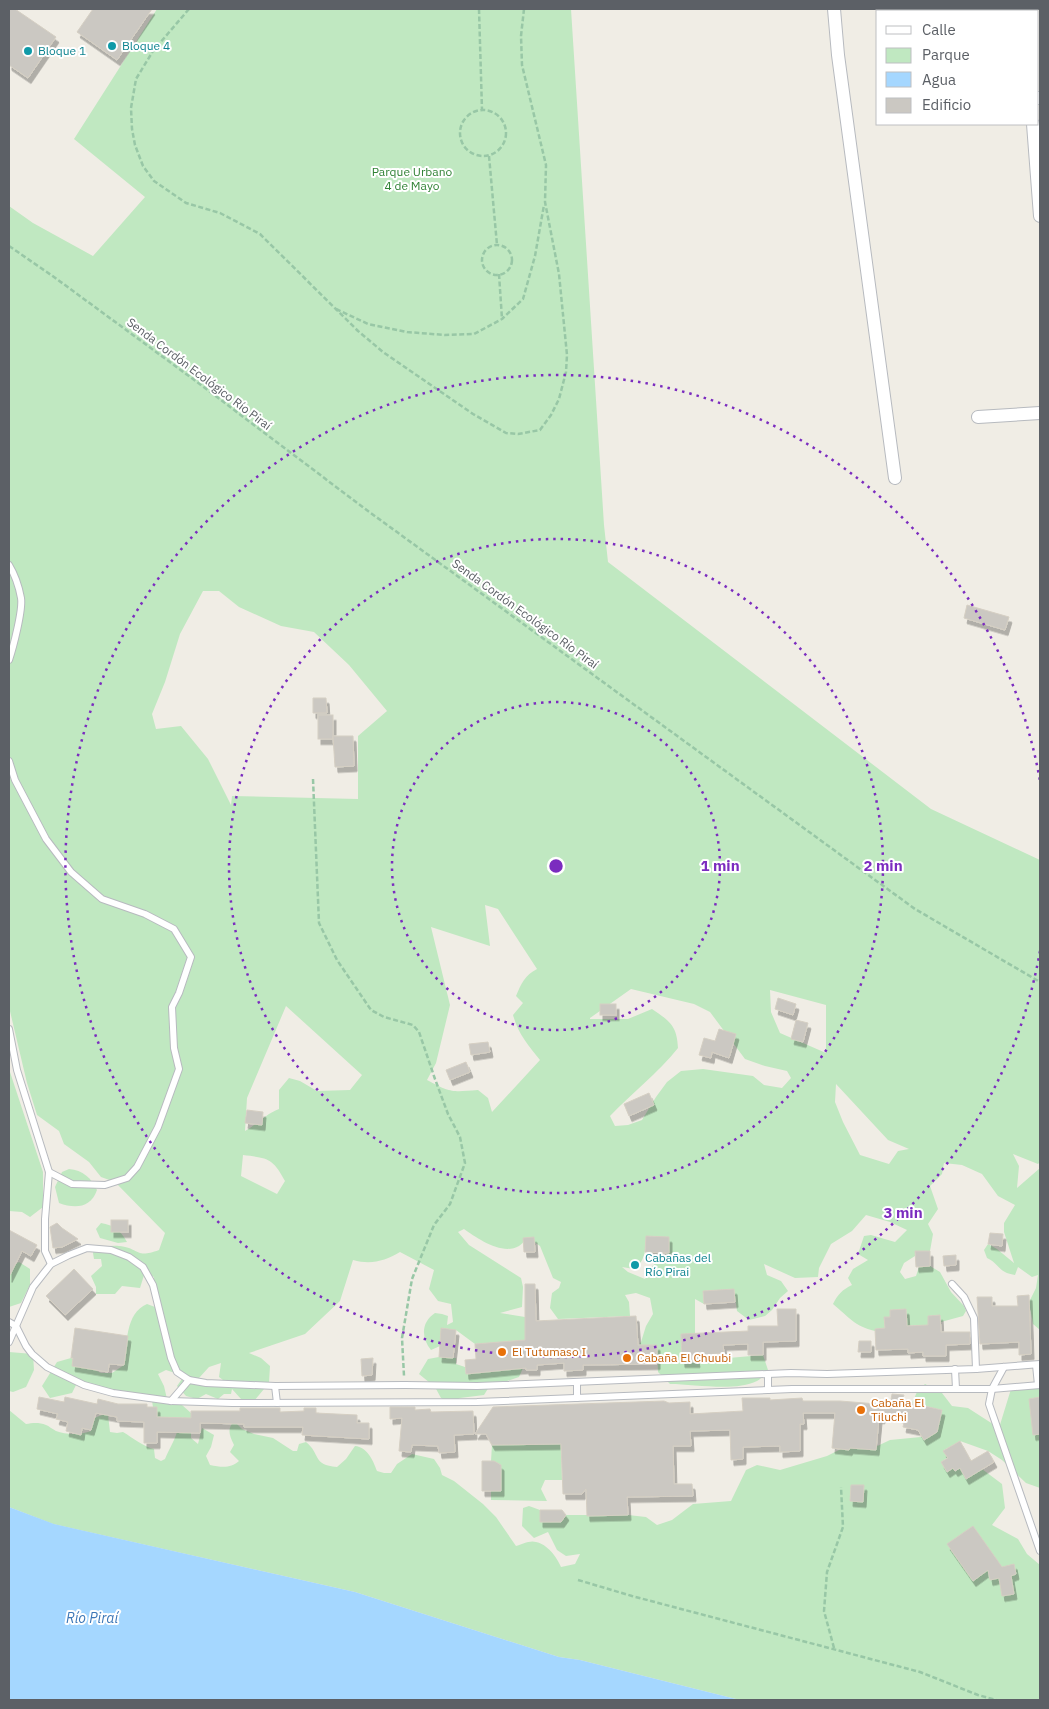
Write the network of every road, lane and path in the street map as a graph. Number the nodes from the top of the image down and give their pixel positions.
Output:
1 (189, 9) edge
2 (479, 9) edge
3 (524, 9) edge
4 (834, 9) edge
5 (482, 110) junction
6 (1033, 125) edge
7 (489, 156) junction
8 (545, 202) junction
9 (1040, 216) edge
10 (497, 245) junction
11 (9, 246) edge
12 (499, 274) junction
13 (335, 309) junction
14 (502, 319) junction
15 (1040, 413) edge
16 (978, 418) dead end
17 (895, 478) dead end
18 (9, 565) edge
19 (9, 660) edge
20 (9, 761) edge
21 (313, 779) dead end
22 (1040, 982) edge
23 (9, 1029) edge
24 (49, 1172) junction
25 (51, 1264) junction
26 (952, 1284) dead end
27 (9, 1322) edge
28 (16, 1326) junction
29 (9, 1342) edge
30 (1038, 1364) edge
31 (1004, 1367) junction
32 (955, 1369) junction
33 (976, 1369) junction
34 (768, 1374) junction
35 (189, 1380) junction
36 (576, 1383) junction
37 (405, 1384) junction
38 (1039, 1385) edge
39 (275, 1386) junction
40 (956, 1389) junction
41 (992, 1389) junction
42 (768, 1390) junction
43 (577, 1398) junction
44 (171, 1401) junction
45 (276, 1403) junction
46 (841, 1487) dead end
47 (1040, 1551) edge
48 (578, 1580) dead end
49 (834, 1648) junction
50 (996, 1700) edge

1 - 13 path
2 - 5 path
3 - 8 path
4 - 17 street
5 - 7 path
5 - 7 path
6 - 9 street
7 - 10 path
8 - 13 path
8 - 14 path
10 - 12 path
10 - 12 path
11 - 22 path, Senda Cordón Ecológico Río Piraí
12 - 14 path
13 - 14 path
15 - 16 street
18 - 19 lane
20 - 24 lane
21 - 37 path
23 - 24 lane
24 - 25 lane
25 - 28 lane
25 - 35 lane
26 - 33 lane
27 - 28 lane
28 - 29 lane
28 - 44 lane
30 - 31 lane
30 - 38 lane
31 - 33 lane
31 - 41 lane
32 - 33 lane
32 - 34 lane
32 - 40 lane
34 - 36 lane
34 - 42 lane
35 - 39 lane
35 - 44 lane
36 - 37 lane
36 - 43 lane
37 - 39 lane
38 - 41 lane
39 - 45 lane
40 - 41 lane
40 - 42 lane
41 - 47 lane
42 - 43 lane
43 - 45 lane
44 - 45 lane
46 - 49 path
48 - 49 path
49 - 50 path

